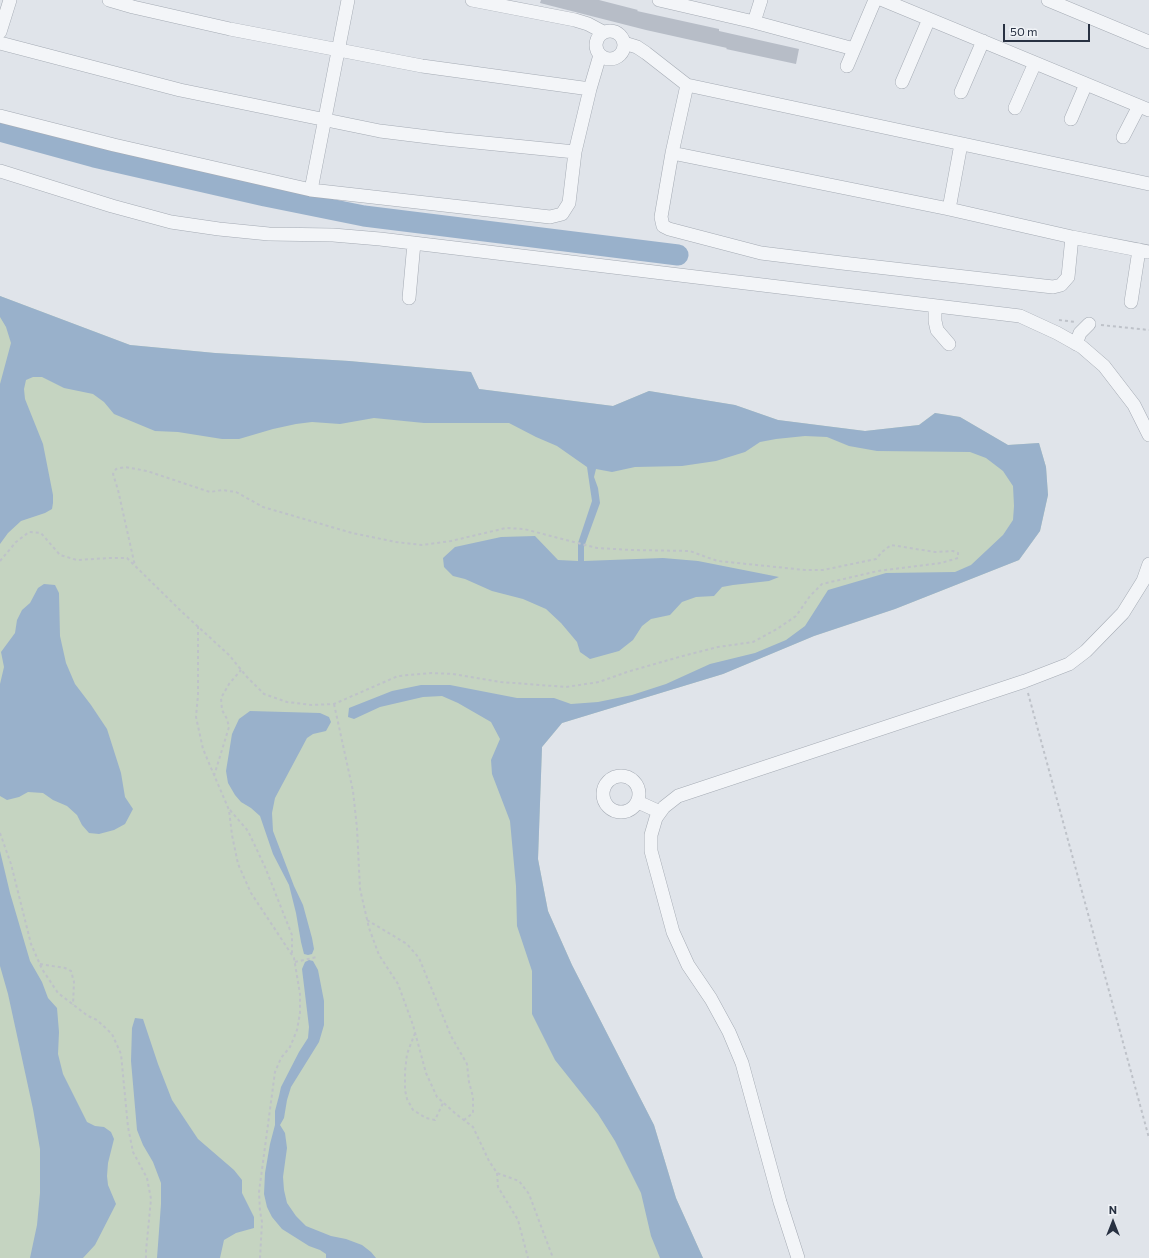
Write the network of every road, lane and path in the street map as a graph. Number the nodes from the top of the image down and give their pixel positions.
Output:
1 (10, 0) edge
2 (109, 0) edge
3 (348, 0) edge
4 (472, 0) edge
5 (659, 0) edge
6 (761, 0) edge
7 (874, 0) edge
8 (883, 0) edge
9 (1048, 0) edge
10 (929, 19) junction
11 (754, 22) junction
12 (0, 32) edge
13 (604, 32) junction
14 (983, 41) junction
15 (624, 42) junction
16 (1149, 42) edge
17 (0, 43) edge
18 (854, 49) junction
19 (338, 50) junction
20 (600, 55) junction
21 (1035, 63) junction
22 (847, 66) dead end
23 (902, 82) dead end
24 (1086, 84) junction
25 (687, 85) junction
26 (590, 89) junction
27 (961, 92) dead end
28 (1015, 108) dead end
29 (1144, 108) edge
30 (0, 116) edge
31 (324, 120) junction
32 (1071, 120) dead end
33 (1122, 137) dead end
34 (961, 144) junction
35 (575, 152) junction
36 (672, 153) junction
37 (0, 171) edge
38 (1149, 184) edge
39 (311, 190) junction
40 (949, 209) junction
41 (1072, 237) junction
42 (414, 243) junction
43 (1144, 251) edge
44 (409, 298) dead end
45 (1131, 302) dead end
46 (935, 306) junction
47 (1089, 324) dead end
48 (949, 344) dead end
49 (1076, 344) junction
50 (1149, 435) edge
51 (0, 561) edge
52 (1149, 564) edge
53 (135, 566) junction
54 (198, 626) junction
55 (242, 670) junction
56 (1025, 680) junction
57 (334, 704) junction
58 (214, 776) junction
59 (638, 802) dead end
60 (229, 810) junction
61 (660, 812) junction
62 (0, 833) edge
63 (367, 920) junction
64 (292, 955) junction
65 (315, 957) dead end
66 (294, 962) junction
67 (40, 964) junction
68 (73, 1005) junction
69 (415, 1032) junction
70 (443, 1103) junction
71 (464, 1120) junction
72 (1149, 1138) edge
73 (497, 1173) junction
74 (146, 1258) edge
75 (260, 1258) edge
76 (528, 1258) edge
77 (553, 1258) edge
78 (798, 1258) edge

1 - 12 street
2 - 19 street
3 - 19 street
4 - 13 street
5 - 11 street
6 - 11 street
7 - 18 street
8 - 10 street
9 - 16 street
10 - 14 street
10 - 23 street
11 - 18 street
13 - 15 street
13 - 20 street
14 - 21 street
14 - 27 street
15 - 20 street
15 - 25 street
17 - 31 street
18 - 22 street
19 - 26 street
19 - 31 street
20 - 26 street
21 - 24 street
21 - 28 street
24 - 29 street
24 - 32 street
25 - 34 street
25 - 36 street
26 - 35 street
29 - 33 street
30 - 39 street
31 - 35 street
31 - 39 street
34 - 38 street
34 - 40 street
35 - 39 street
36 - 40 street
36 - 41 street
37 - 42 street
40 - 41 street
41 - 43 street
42 - 44 street
42 - 46 street
43 - 45 street
46 - 48 street
46 - 49 street
47 - 49 street
49 - 50 street
51 - 53 path
52 - 56 street
53 - 54 path
53 - 57 path
54 - 55 path
54 - 58 path
55 - 57 path
55 - 58 path
56 - 61 street
56 - 72 path
57 - 63 path
58 - 60 path
59 - 61 street
60 - 64 path
60 - 64 path
61 - 78 street
62 - 67 path
63 - 69 path
63 - 71 path
64 - 66 path
65 - 66 path
66 - 75 path
67 - 68 path
67 - 68 path
68 - 74 path
69 - 70 path
69 - 70 path
70 - 71 path
71 - 73 path
73 - 76 path
73 - 77 path

